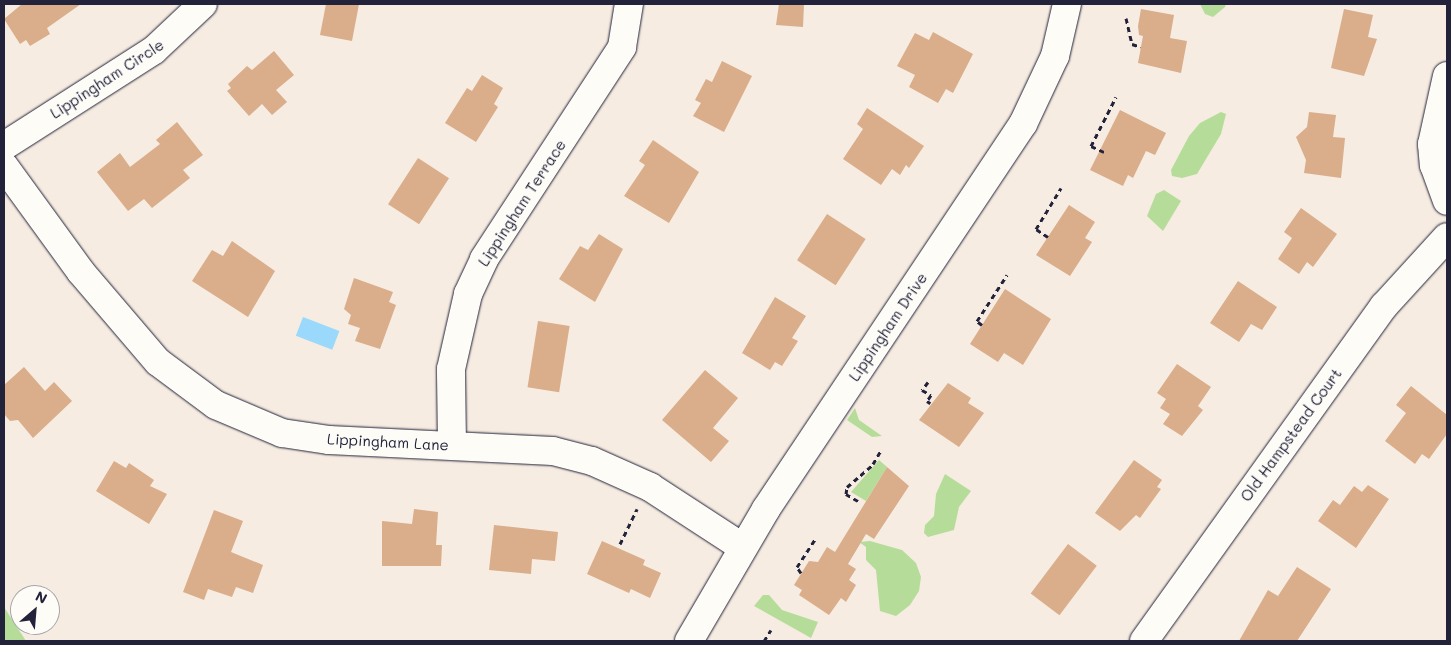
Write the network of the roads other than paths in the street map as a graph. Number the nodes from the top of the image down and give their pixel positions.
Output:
1 (203, 4) edge
2 (629, 4) edge
3 (1067, 4) edge
4 (1447, 76) edge
5 (4, 146) edge
6 (4, 166) edge
7 (1447, 201) edge
8 (1447, 237) edge
9 (452, 445) junction
10 (742, 547) junction
11 (689, 641) edge
12 (1144, 641) edge

1 - 5 street, Lippingham Circle
2 - 9 street, Lippingham Terrace
3 - 10 street, Lippingham Drive
4 - 7 street
6 - 9 street, Lippingham Lane
8 - 12 street, Old Hampstead Court
9 - 10 street, Lippingham Lane
10 - 11 street, Lippingham Drive

